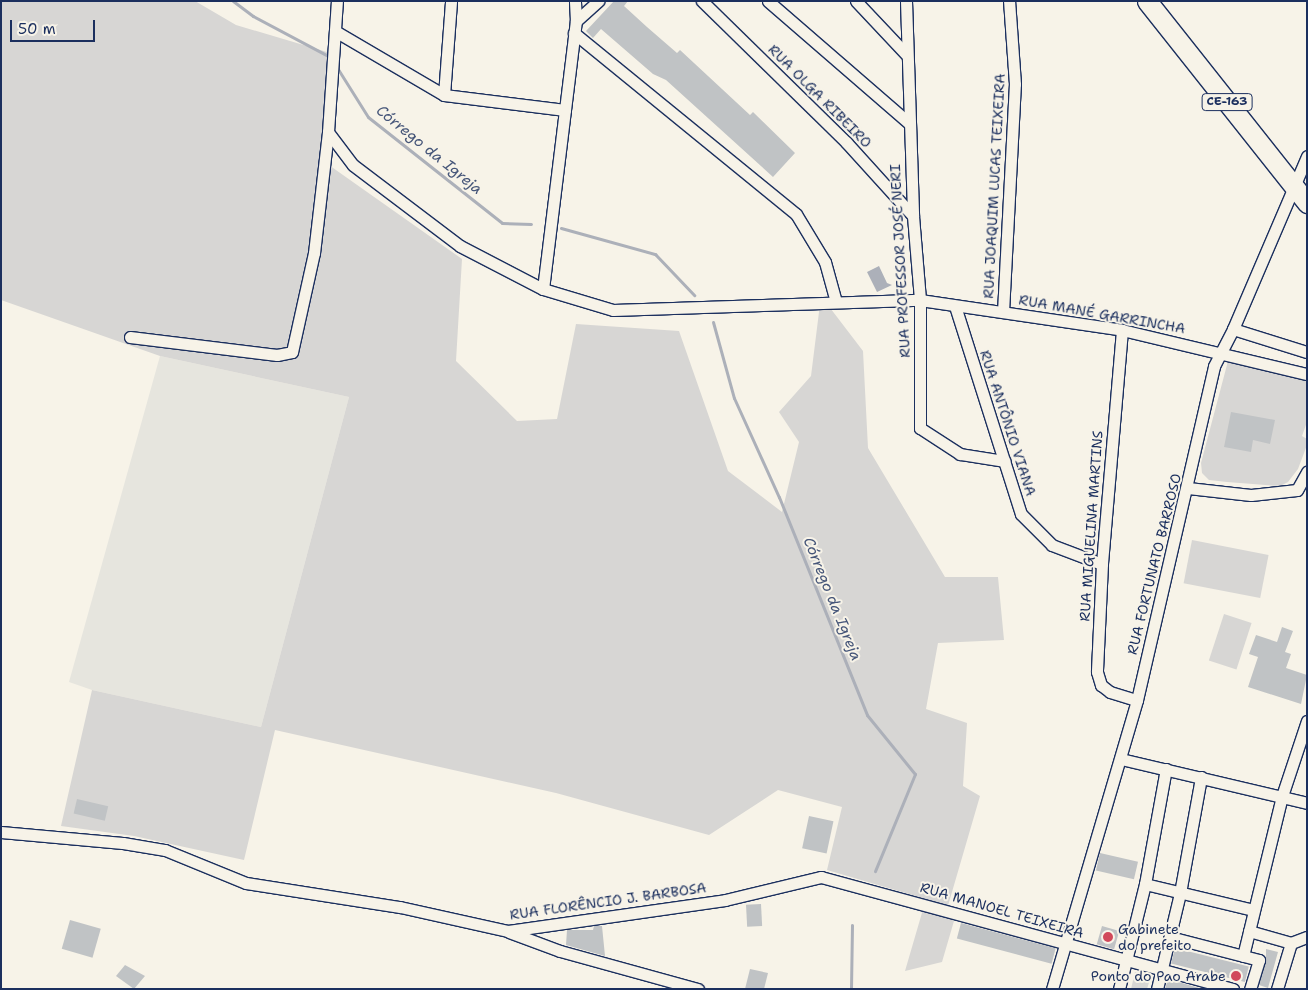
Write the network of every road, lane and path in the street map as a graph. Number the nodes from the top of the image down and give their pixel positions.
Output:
1 (336, 1) edge
2 (451, 1) edge
3 (575, 1) edge
4 (598, 1) edge
5 (702, 1) edge
6 (768, 1) edge
7 (856, 1) edge
8 (906, 1) edge
9 (1009, 1) edge
10 (1147, 1) edge
11 (576, 21) junction
12 (335, 31) junction
13 (574, 33) junction
14 (906, 54) junction
15 (444, 95) junction
16 (566, 110) junction
17 (909, 123) junction
18 (328, 132) junction
19 (1307, 156) edge
20 (1294, 186) junction
21 (1307, 204) edge
22 (913, 216) junction
23 (543, 289) junction
24 (920, 300) junction
25 (836, 302) junction
26 (955, 306) junction
27 (1003, 312) junction
28 (1233, 329) junction
29 (1122, 330) junction
30 (130, 337) dead end
31 (1222, 352) junction
32 (1307, 352) edge
33 (1307, 374) edge
34 (1004, 461) junction
35 (1306, 479) edge
36 (1188, 488) junction
37 (1102, 564) junction
38 (1136, 700) junction
39 (1307, 721) edge
40 (1121, 759) junction
41 (1166, 768) junction
42 (1201, 777) junction
43 (1282, 796) junction
44 (1307, 803) edge
45 (1, 832) edge
46 (821, 877) joint
47 (1145, 884) junction
48 (1180, 893) junction
49 (1253, 910) junction
50 (508, 931) junction
51 (1250, 931) junction
52 (1170, 937) junction
53 (1307, 937) edge
54 (1291, 943) junction
55 (1066, 944) junction
56 (1243, 956) junction
57 (1126, 960) junction
58 (1161, 969) junction
59 (1205, 985) edge
60 (698, 989) edge
61 (1052, 989) edge
62 (1119, 989) edge
63 (1157, 989) edge
64 (1233, 989) edge
65 (1250, 989) edge
66 (1277, 989) edge

1 - 12 street
2 - 15 street
3 - 11 street
4 - 11 street
5 - 22 street, RUA OLGA RIBEIRO
6 - 17 street
7 - 14 street
8 - 14 street, RUA PROFESSOR JOSÉ NERI
9 - 27 street, RUA JOAQUIM LUCAS TEIXEIRA
10 - 20 main road, CE-163
11 - 13 street
12 - 15 street
12 - 18 street
13 - 16 street
13 - 25 street
14 - 17 street, RUA PROFESSOR JOSÉ NERI
15 - 16 street
16 - 23 street
17 - 22 street, RUA PROFESSOR JOSÉ NERI
18 - 23 street, RUA MANÉ GARRINCHA
18 - 30 street
19 - 20 street, RUA FORTUNATO BARROSO
20 - 21 main road, CE-163
20 - 28 street, RUA FORTUNATO BARROSO
22 - 24 street, RUA PROFESSOR JOSÉ NERI
23 - 25 street, RUA MANÉ GARRINCHA
24 - 25 street, RUA MANÉ GARRINCHA
24 - 26 street, RUA MANÉ GARRINCHA
24 - 34 street, RUA PROFESSOR JOSÉ NERI
26 - 27 street, RUA MANÉ GARRINCHA
26 - 34 street, RUA ANTÔNIO VIANA
27 - 29 street, RUA MANÉ GARRINCHA
28 - 31 street, RUA FORTUNATO BARROSO
28 - 32 street
29 - 31 street, RUA MANÉ GARRINCHA
29 - 37 street, RUA MIGUELINA MARTINS
31 - 33 street, RUA MANÉ GARRINCHA
31 - 36 street, RUA FORTUNATO BARROSO
34 - 37 street, RUA ANTÔNIO VIANA
35 - 36 street
36 - 38 street, RUA FORTUNATO BARROSO
37 - 38 street, RUA MIGUELINA MARTINS
38 - 40 street, RUA FORTUNATO BARROSO
39 - 43 street
40 - 41 street
40 - 55 street, RUA FORTUNATO BARROSO
41 - 42 street
41 - 47 street
42 - 43 street
42 - 48 street
43 - 44 street
43 - 49 street
45 - 50 street, RUA FLORÊNCIO J. BARBOSA
46 - 50 street, RUA FLORÊNCIO J. BARBOSA
46 - 55 street, RUA MANOEL TEIXEIRA
47 - 48 street
47 - 57 street
48 - 49 street
48 - 52 street
49 - 51 street
50 - 60 street
51 - 54 street
51 - 56 street
52 - 56 street
52 - 58 street
53 - 54 street
54 - 66 street
55 - 57 street, RUA MANOEL TEIXEIRA
55 - 61 street, RUA FORTUNATO BARROSO
56 - 65 street
57 - 58 street, RUA MANOEL TEIXEIRA
57 - 62 street
58 - 59 street, RUA MANOEL TEIXEIRA
58 - 63 street
59 - 64 street, RUA MANOEL TEIXEIRA

